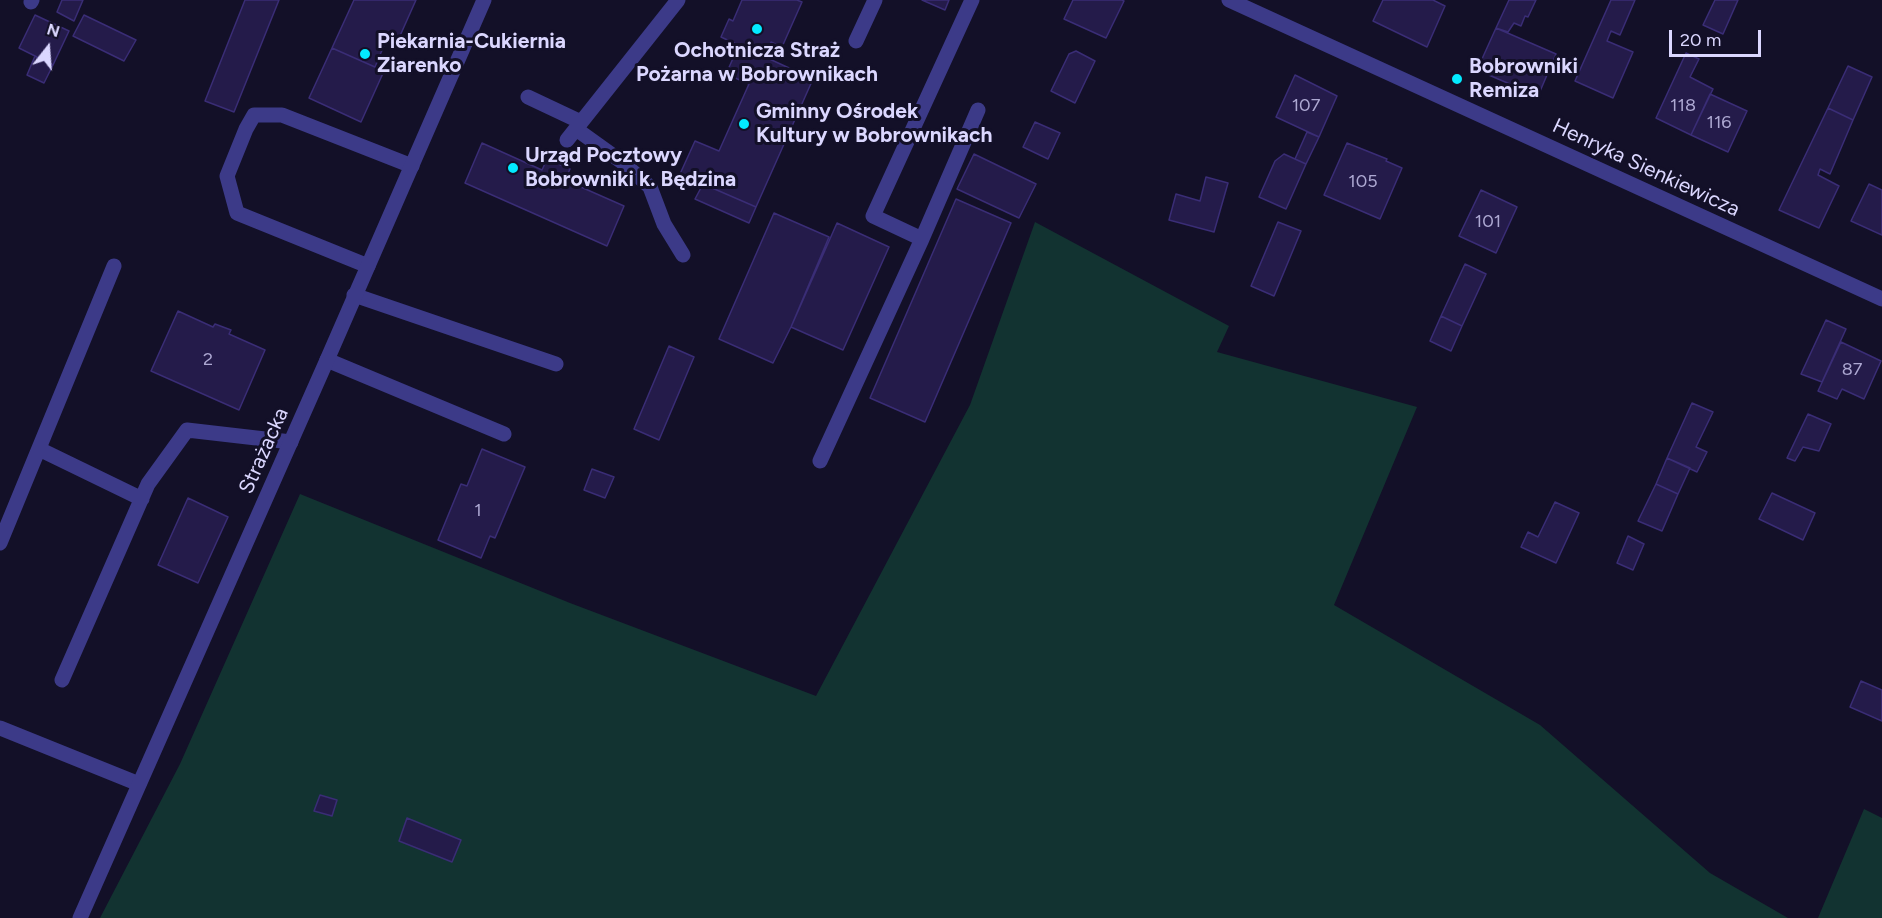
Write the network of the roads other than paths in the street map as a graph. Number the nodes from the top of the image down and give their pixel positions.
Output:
1 (484, 0) edge
2 (678, 0) edge
3 (874, 0) edge
4 (972, 0) edge
5 (1229, 0) edge
6 (856, 41) dead end
7 (528, 97) dead end
8 (978, 110) dead end
9 (575, 130) junction
10 (412, 166) junction
11 (922, 239) junction
12 (683, 255) dead end
13 (114, 266) dead end
14 (368, 266) junction
15 (354, 295) junction
16 (1882, 299) edge
17 (327, 360) junction
18 (556, 364) dead end
19 (504, 434) dead end
20 (291, 442) junction
21 (39, 449) junction
22 (820, 461) dead end
23 (142, 499) junction
24 (0, 543) edge
25 (62, 680) dead end
26 (0, 728) edge
27 (139, 784) junction
28 (80, 918) edge

1 - 10 street, Strażacka
2 - 9 street
3 - 6 street
4 - 11 street
5 - 16 street, Henryka Sienkiewicza
7 - 9 street
8 - 11 street
9 - 12 street
10 - 14 street, Strażacka
10 - 14 street
11 - 22 street
13 - 21 street
14 - 15 street, Strażacka
15 - 17 street, Strażacka
15 - 18 street
17 - 19 street
17 - 20 street, Strażacka
20 - 23 street
20 - 27 street, Strażacka
21 - 23 street
21 - 24 street
23 - 25 street
26 - 27 street
27 - 28 street, Strażacka

